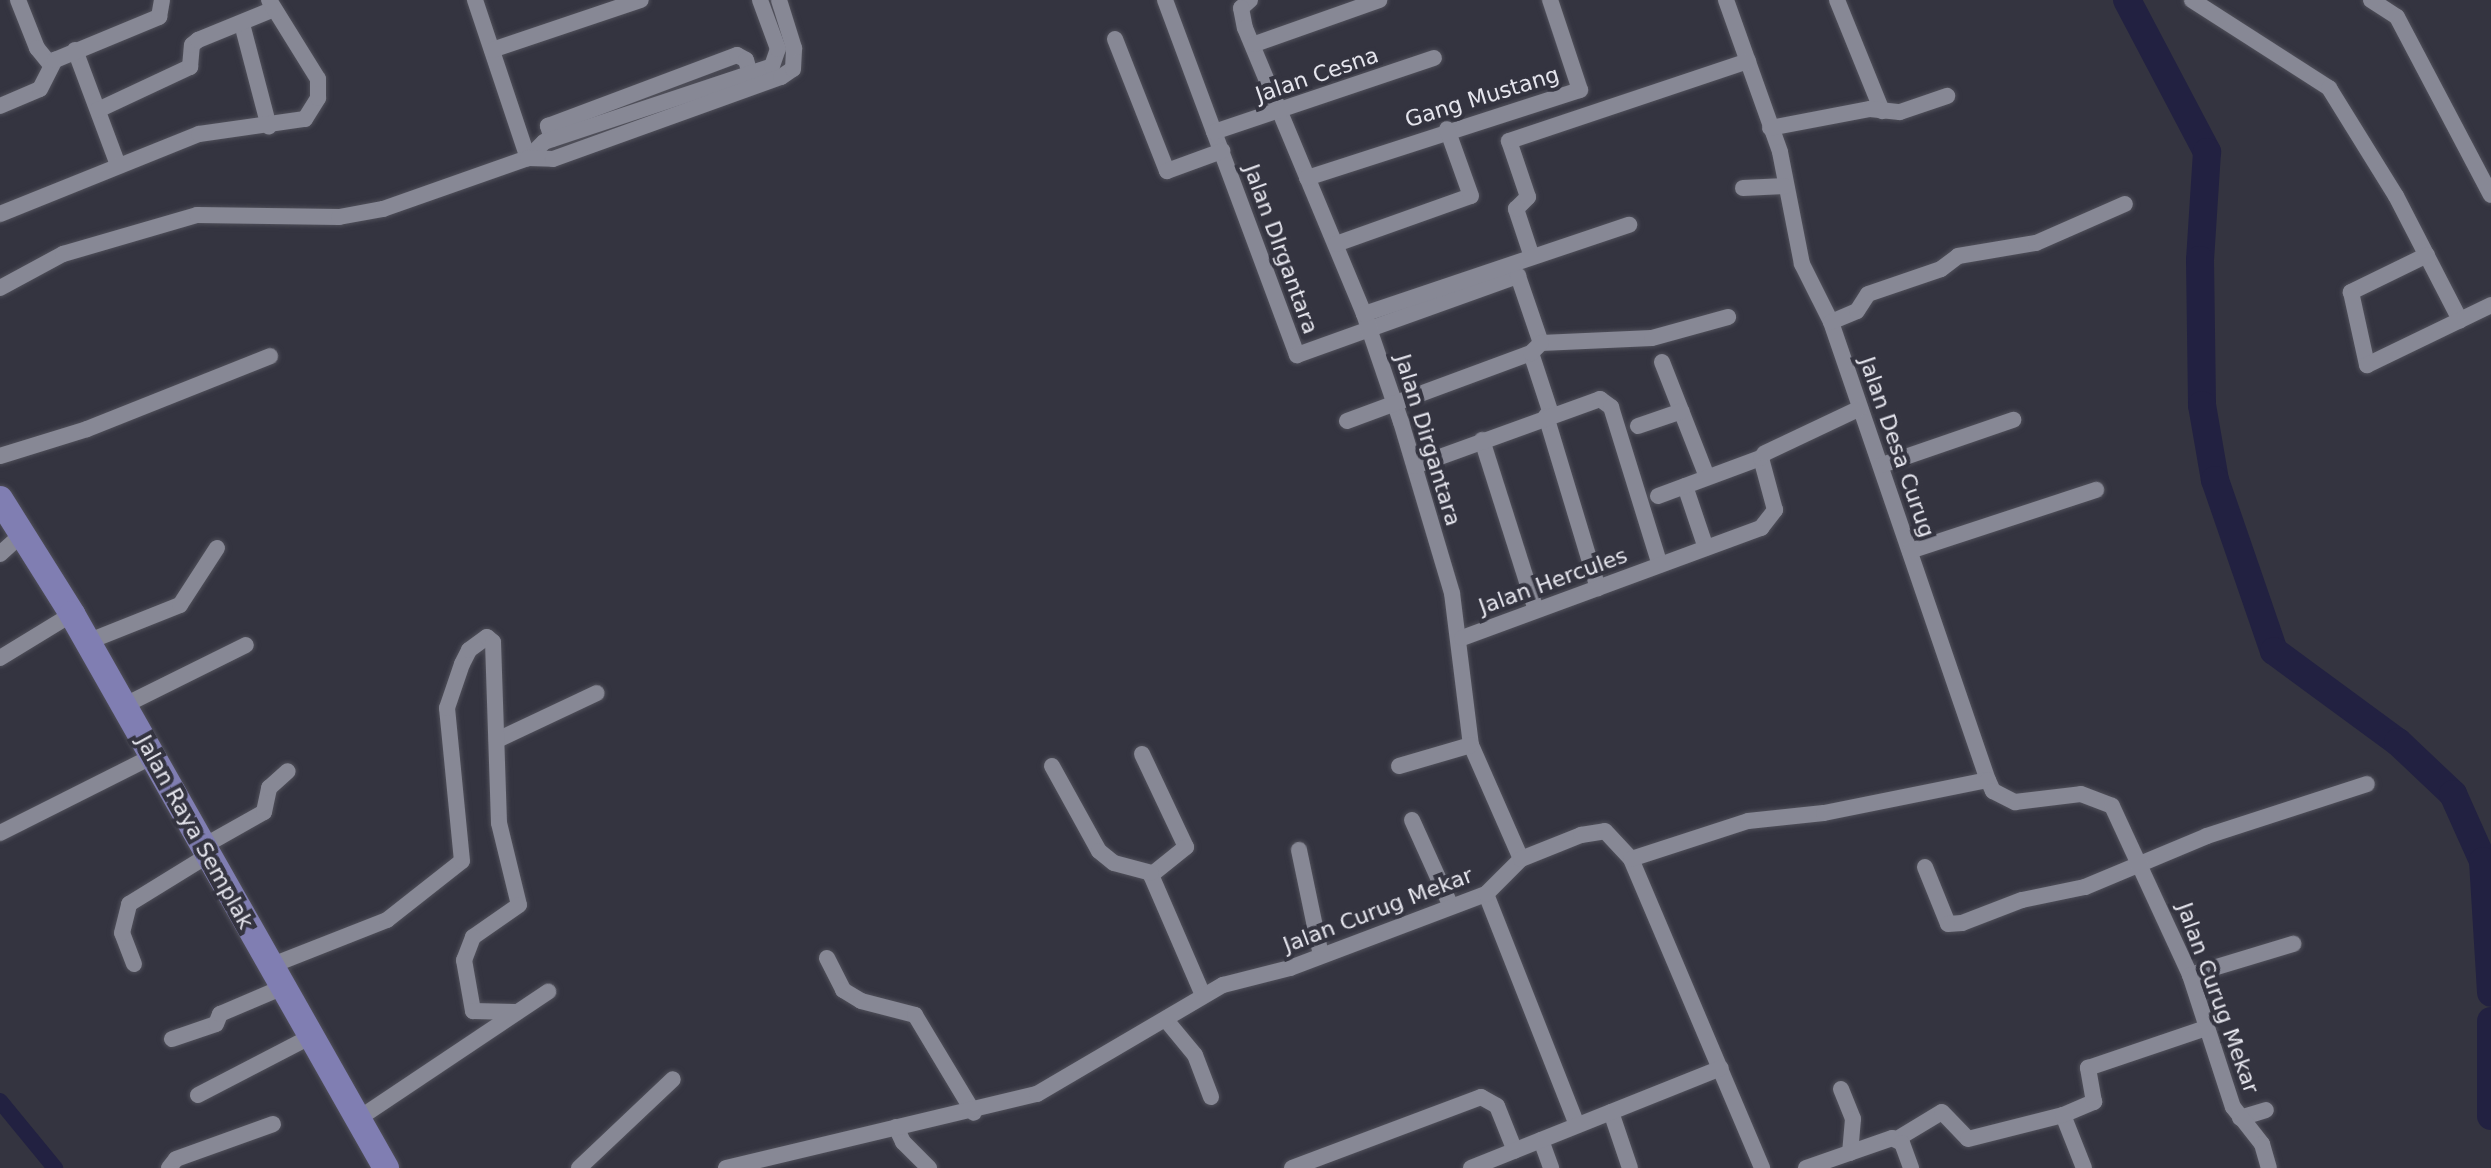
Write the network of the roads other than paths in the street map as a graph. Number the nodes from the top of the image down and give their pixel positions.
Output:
1 (18, 0) edge
2 (162, 0) edge
3 (475, 0) edge
4 (641, 0) edge
5 (760, 0) edge
6 (779, 0) edge
7 (1165, 0) edge
8 (1250, 0) edge
9 (1379, 0) edge
10 (1550, 0) edge
11 (1837, 0) edge
12 (2192, 0) edge
13 (2371, 0) edge
14 (2390, 0) edge
15 (1728, 1) edge
16 (272, 5) edge
17 (2397, 17) junction
18 (242, 24) junction
19 (1115, 39) dead end
20 (1255, 44) junction
21 (75, 50) junction
22 (492, 50) junction
23 (1434, 58) dead end
24 (1748, 61) junction
25 (50, 64) junction
26 (1947, 96) dead end
27 (0, 106) edge
28 (98, 110) junction
29 (1282, 111) junction
30 (1882, 111) junction
31 (269, 127) junction
32 (1770, 128) junction
33 (1447, 129) junction
34 (1214, 132) junction
35 (1222, 151) junction
36 (528, 158) junction
37 (118, 165) junction
38 (1307, 178) junction
39 (1785, 186) junction
40 (1743, 188) dead end
41 (2491, 195) edge
42 (2125, 204) dead end
43 (0, 214) edge
44 (1629, 225) dead end
45 (1336, 244) junction
46 (2427, 255) junction
47 (1532, 257) junction
48 (1512, 271) junction
49 (0, 288) edge
50 (2491, 305) edge
51 (1728, 317) dead end
52 (2460, 320) junction
53 (1367, 321) junction
54 (1831, 322) junction
55 (1536, 348) junction
56 (270, 356) dead end
57 (1662, 362) dead end
58 (1395, 404) junction
59 (1860, 408) junction
60 (1682, 411) junction
61 (1549, 415) junction
62 (2013, 420) dead end
63 (1347, 421) dead end
64 (1638, 426) dead end
65 (1482, 440) junction
66 (0, 456) edge
67 (1761, 458) junction
68 (1882, 465) junction
69 (1415, 466) junction
70 (1707, 477) junction
71 (1685, 486) junction
72 (2096, 490) dead end
73 (1658, 496) dead end
74 (11, 517) edge
75 (217, 548) dead end
76 (1706, 548) junction
77 (1910, 551) junction
78 (0, 554) edge
79 (1660, 565) junction
80 (1598, 588) junction
81 (1536, 610) junction
82 (72, 614) junction
83 (1462, 638) junction
84 (87, 642) junction
85 (246, 645) dead end
86 (0, 658) edge
87 (597, 693) dead end
88 (123, 706) junction
89 (497, 740) junction
90 (1471, 745) junction
91 (1142, 754) dead end
92 (153, 756) junction
93 (1052, 766) dead end
94 (1399, 766) dead end
95 (288, 771) dead end
96 (1988, 780) junction
97 (2367, 784) dead end
98 (1412, 820) dead end
99 (0, 833) edge
100 (1299, 850) dead end
101 (204, 852) junction
102 (1521, 859) junction
103 (1631, 859) junction
104 (2143, 865) junction
105 (1925, 867) dead end
106 (1151, 873) junction
107 (1486, 894) junction
108 (1450, 904) junction
109 (2293, 944) dead end
110 (1321, 955) junction
111 (827, 958) dead end
112 (134, 964) dead end
113 (2190, 975) junction
114 (275, 977) junction
115 (548, 992) dead end
116 (1203, 995) junction
117 (515, 1012) junction
118 (1166, 1020) junction
119 (2206, 1028) junction
120 (310, 1037) junction
121 (172, 1039) dead end
122 (1721, 1068) junction
123 (673, 1079) dead end
124 (1841, 1089) dead end
125 (198, 1095) dead end
126 (1211, 1097) dead end
127 (2266, 1110) dead end
128 (1611, 1112) junction
129 (974, 1113) junction
130 (2063, 1115) junction
131 (2240, 1118) junction
132 (358, 1119) junction
133 (273, 1124) dead end
134 (1577, 1125) junction
135 (896, 1127) junction
136 (1897, 1139) junction
137 (1541, 1140) junction
138 (1515, 1151) junction
139 (1850, 1153) junction
140 (169, 1168) edge
141 (386, 1168) edge
142 (579, 1168) edge
143 (726, 1168) edge
144 (929, 1168) edge
145 (1292, 1168) edge
146 (1471, 1168) edge
147 (1551, 1168) edge
148 (1630, 1168) edge
149 (1762, 1168) edge
150 (1806, 1168) edge
151 (1911, 1168) edge
152 (2084, 1168) edge
153 (2269, 1168) edge

1 - 25 street
2 - 21 street
3 - 22 street
4 - 22 street
5 - 36 street
6 - 36 street
7 - 34 street, Jalan DIrgantara
8 - 20 street, Jalan Dirgantara
9 - 20 street
10 - 33 street, Gang Mustang
11 - 30 street
12 - 46 street
13 - 17 street
14 - 17 street
15 - 24 street, Jalan Desa Curug
16 - 18 street
16 - 31 street
17 - 41 street
18 - 28 street
18 - 31 street
19 - 35 street
20 - 29 street, Jalan Dirgantara
21 - 25 street
21 - 28 street
22 - 36 street
23 - 29 street, Jalan Cesna
24 - 32 street, Jalan Desa Curug
24 - 47 street
25 - 27 street
26 - 30 street
28 - 37 street
29 - 34 street, Jalan Cesna
29 - 38 street, Jalan Dirgantara
30 - 32 street
31 - 37 street
32 - 39 street, Jalan Desa Curug
33 - 38 street, Gang Mustang
33 - 45 street
34 - 35 street, Jalan DIrgantara
35 - 53 street, Jalan DIrgantara
36 - 49 street
37 - 43 street
38 - 45 street, Jalan Dirgantara
39 - 40 street
39 - 54 street, Jalan Desa Curug
42 - 54 street
44 - 47 street
45 - 53 street, Jalan Dirgantara
46 - 52 street
46 - 52 street
47 - 48 street
48 - 53 street
48 - 55 street
50 - 52 street
51 - 55 street
53 - 58 street, Jalan Dirgantara
54 - 59 street, Jalan Desa Curug
55 - 58 street
55 - 61 street
56 - 66 street
57 - 60 street
58 - 63 street
58 - 69 street, Jalan Dirgantara
59 - 67 street
59 - 68 street, Jalan Desa Curug
60 - 64 street
60 - 70 street
61 - 65 street
61 - 79 street
61 - 80 street
62 - 68 street
65 - 69 street
65 - 81 street
67 - 70 street
67 - 76 street, Jalan Hercules
68 - 77 street, Jalan Desa Curug
69 - 83 street, Jalan Dirgantara
70 - 71 street
71 - 73 street
71 - 76 street
72 - 77 street
74 - 78 street
74 - 82 main road, Jalan Raya Semplak
75 - 84 street
76 - 79 street, Jalan Hercules
77 - 96 street, Jalan Desa Curug
79 - 80 street, Jalan Hercules
80 - 81 street, Jalan Hercules
81 - 83 street, Jalan Hercules
82 - 84 main road, Jalan Raya Semplak
82 - 86 street
83 - 90 street, Jalan Dirgantara
84 - 88 main road, Jalan Raya Semplak
85 - 88 street
87 - 89 street
88 - 92 main road, Jalan Raya Semplak
89 - 114 street
89 - 117 street
90 - 94 street
90 - 102 street, Jalan Dirgantara
91 - 106 street
92 - 99 street
92 - 101 main road, Jalan Raya Semplak
93 - 106 street
95 - 101 street
96 - 103 street
96 - 104 street, Jalan Curug Mekar
97 - 104 street
98 - 108 street
100 - 110 street
101 - 112 street
101 - 114 main road, Jalan Raya Semplak
102 - 103 street, Jalan Curug Mekar
102 - 107 street, Jalan Curug Mekar
103 - 122 street
104 - 105 street
104 - 113 street, Jalan Curug Mekar
106 - 116 street
107 - 108 street, Jalan Curug Mekar
107 - 134 street
108 - 110 street, Jalan Curug Mekar
109 - 113 street
110 - 116 street, Jalan Curug Mekar
111 - 129 street
113 - 119 street, Jalan Curug Mekar
114 - 120 main road, Jalan Raya Semplak
114 - 121 street
115 - 117 street
116 - 118 street, Jalan Curug Mekar
117 - 132 street
118 - 126 street
118 - 129 street, Jalan Curug Mekar
119 - 130 street
119 - 131 street, Jalan Curug Mekar
120 - 125 street
120 - 132 main road, Jalan Raya Semplak
122 - 128 street
122 - 149 street
123 - 142 street
124 - 139 street
127 - 131 street
128 - 134 street
128 - 148 street
129 - 135 street, Jalan Curug Mekar
130 - 136 street
130 - 152 street
131 - 153 street, Jalan Curug Mekar
132 - 141 main road, Jalan Raya Semplak
133 - 140 street
134 - 137 street
135 - 143 street, Jalan Curug Mekar
135 - 144 street
136 - 139 street
136 - 151 street
137 - 138 street
137 - 147 street
138 - 145 street
138 - 146 street
139 - 150 street

